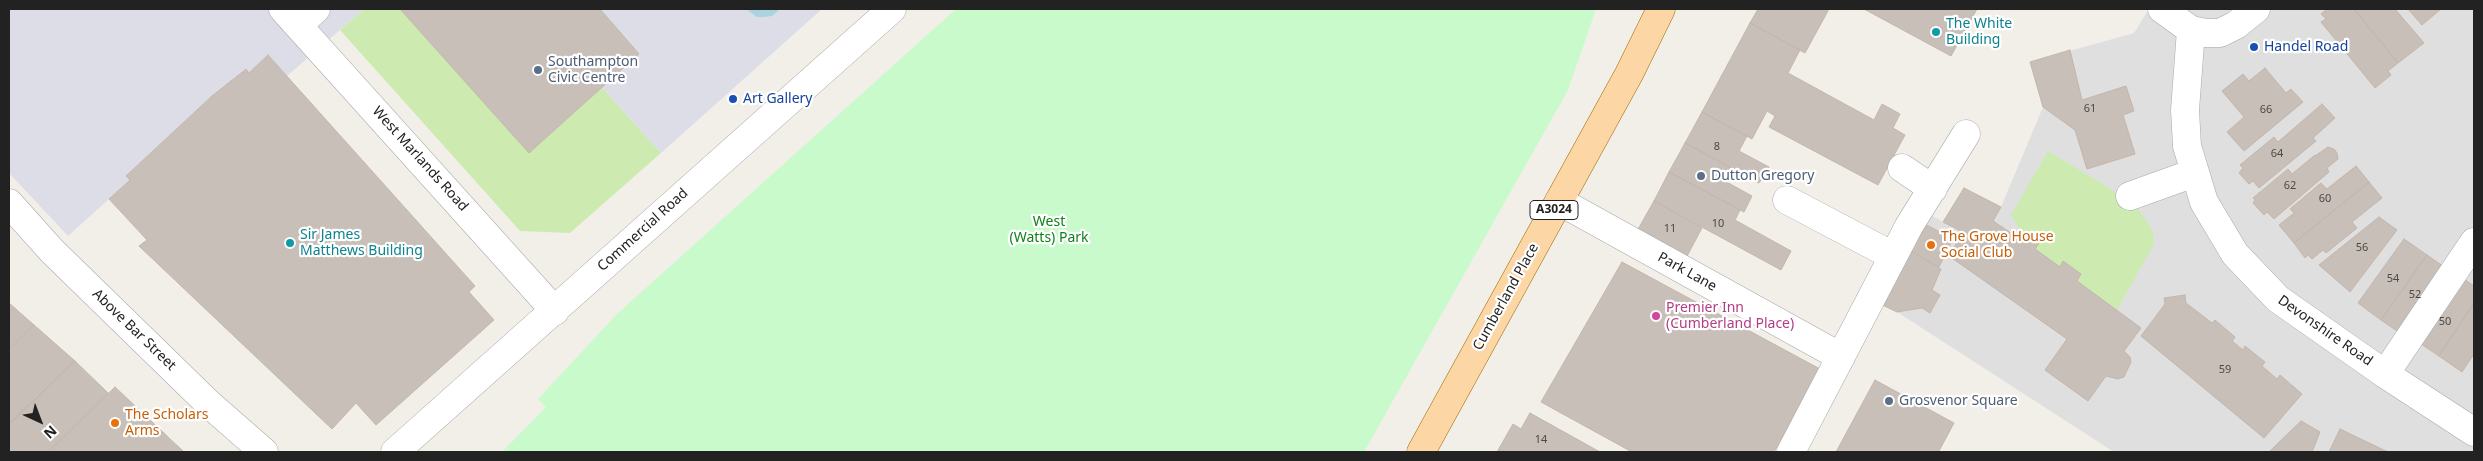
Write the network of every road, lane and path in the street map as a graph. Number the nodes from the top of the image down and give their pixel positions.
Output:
1 (892, 9) edge
2 (1661, 9) edge
3 (2162, 9) edge
4 (2256, 9) edge
5 (299, 14) edge
6 (2191, 30) junction
7 (1966, 134) dead end
8 (1902, 168) dead end
9 (2194, 173) junction
10 (1933, 189) junction
11 (2130, 196) dead end
12 (1787, 200) dead end
13 (1559, 201) junction
14 (9, 203) edge
15 (2474, 242) edge
16 (1893, 256) junction
17 (555, 311) junction
18 (1840, 357) junction
19 (2385, 374) junction
20 (2474, 432) edge
21 (264, 452) edge
22 (395, 452) edge
23 (1421, 452) edge
24 (1791, 452) edge

1 - 17 street, Commercial Road
2 - 13 main road, Cumberland Place / A3024
3 - 6 street
4 - 6 street
5 - 17 street, West Marlands Road
6 - 9 street, Devonshire Road
7 - 10 street
8 - 10 street
9 - 11 street
9 - 19 street, Devonshire Road
10 - 16 street
12 - 16 street
13 - 18 street, Park Lane
13 - 23 main road, Cumberland Place / A3024
14 - 21 street, Above Bar Street
15 - 19 street
16 - 18 street
17 - 22 street, Commercial Road
18 - 24 street
19 - 20 street, Devonshire Road

